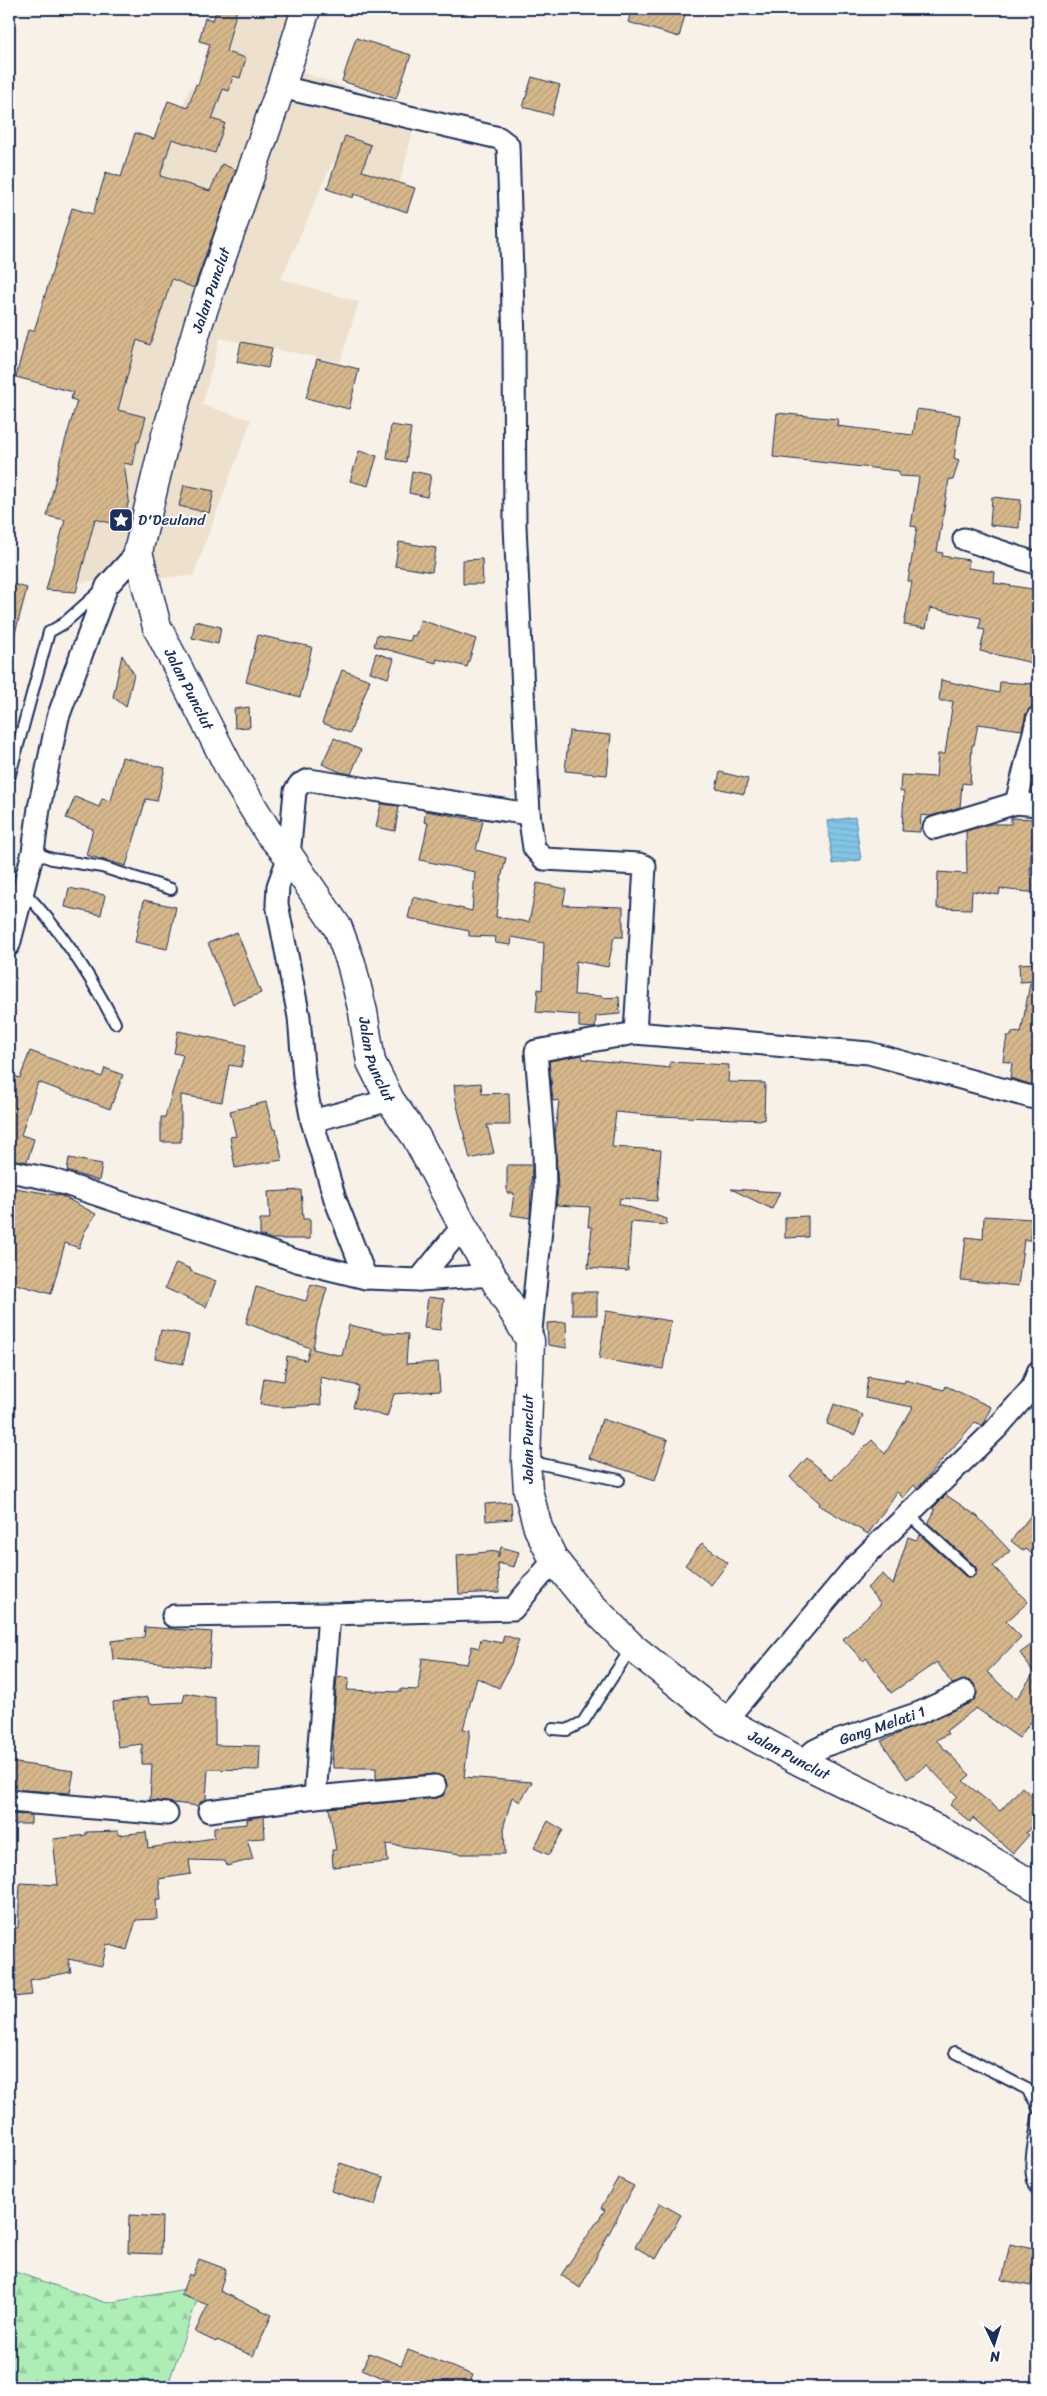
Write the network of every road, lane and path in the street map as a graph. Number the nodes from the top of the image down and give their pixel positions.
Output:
1 (306, 9) edge
2 (281, 87) junction
3 (964, 539) dead end
4 (138, 552) junction
5 (1038, 564) edge
6 (106, 586) junction
7 (1037, 725) edge
8 (9, 778) edge
9 (1016, 803) junction
10 (1038, 805) edge
11 (529, 814) junction
12 (934, 828) dead end
13 (33, 852) junction
14 (289, 856) junction
15 (171, 889) dead end
16 (24, 892) junction
17 (12, 922) edge
18 (9, 944) edge
19 (115, 1023) dead end
20 (636, 1033) junction
21 (1038, 1098) edge
22 (390, 1100) junction
23 (312, 1121) junction
24 (9, 1171) edge
25 (463, 1226) junction
26 (493, 1276) junction
27 (366, 1278) junction
28 (419, 1280) junction
29 (530, 1340) junction
30 (1038, 1372) edge
31 (526, 1461) junction
32 (619, 1480) dead end
33 (909, 1515) junction
34 (554, 1560) junction
35 (970, 1571) dead end
36 (329, 1614) junction
37 (172, 1616) dead end
38 (632, 1647) junction
39 (964, 1692) dead end
40 (725, 1721) junction
41 (553, 1729) dead end
42 (801, 1762) junction
43 (435, 1786) dead end
44 (315, 1797) junction
45 (9, 1801) edge
46 (209, 1811) dead end
47 (167, 1814) dead end
48 (1038, 1888) edge
49 (955, 2052) dead end
50 (1038, 2106) edge
51 (1038, 2117) edge
52 (1038, 2191) edge

1 - 2 main road, Jalan Punclut
2 - 4 main road, Jalan Punclut
2 - 11 street
3 - 5 street
4 - 6 street
4 - 14 main road, Jalan Punclut
6 - 8 lane
6 - 13 street
7 - 9 street
9 - 10 street
9 - 12 street
11 - 14 street
11 - 20 street
13 - 15 lane
13 - 16 street
14 - 22 main road, Jalan Punclut
14 - 23 street
16 - 17 street
16 - 19 lane
17 - 18 street
20 - 21 street
20 - 29 street
22 - 23 street
22 - 25 main road, Jalan Punclut
23 - 27 street
24 - 27 street
25 - 26 main road, Jalan Punclut
25 - 28 street
26 - 28 street
26 - 29 main road, Jalan Punclut
27 - 28 street
29 - 31 main road, Jalan Punclut
30 - 33 street
31 - 32 lane
31 - 34 main road, Jalan Punclut
33 - 35 lane
33 - 40 street
34 - 36 street
34 - 38 main road, Jalan Punclut
36 - 37 street
36 - 44 street
38 - 40 main road, Jalan Punclut
38 - 41 lane
39 - 42 street, Gang Melati 1
40 - 42 main road, Jalan Punclut
42 - 48 main road, Jalan Punclut
43 - 44 street
44 - 46 street
45 - 47 street
49 - 50 lane
51 - 52 lane

